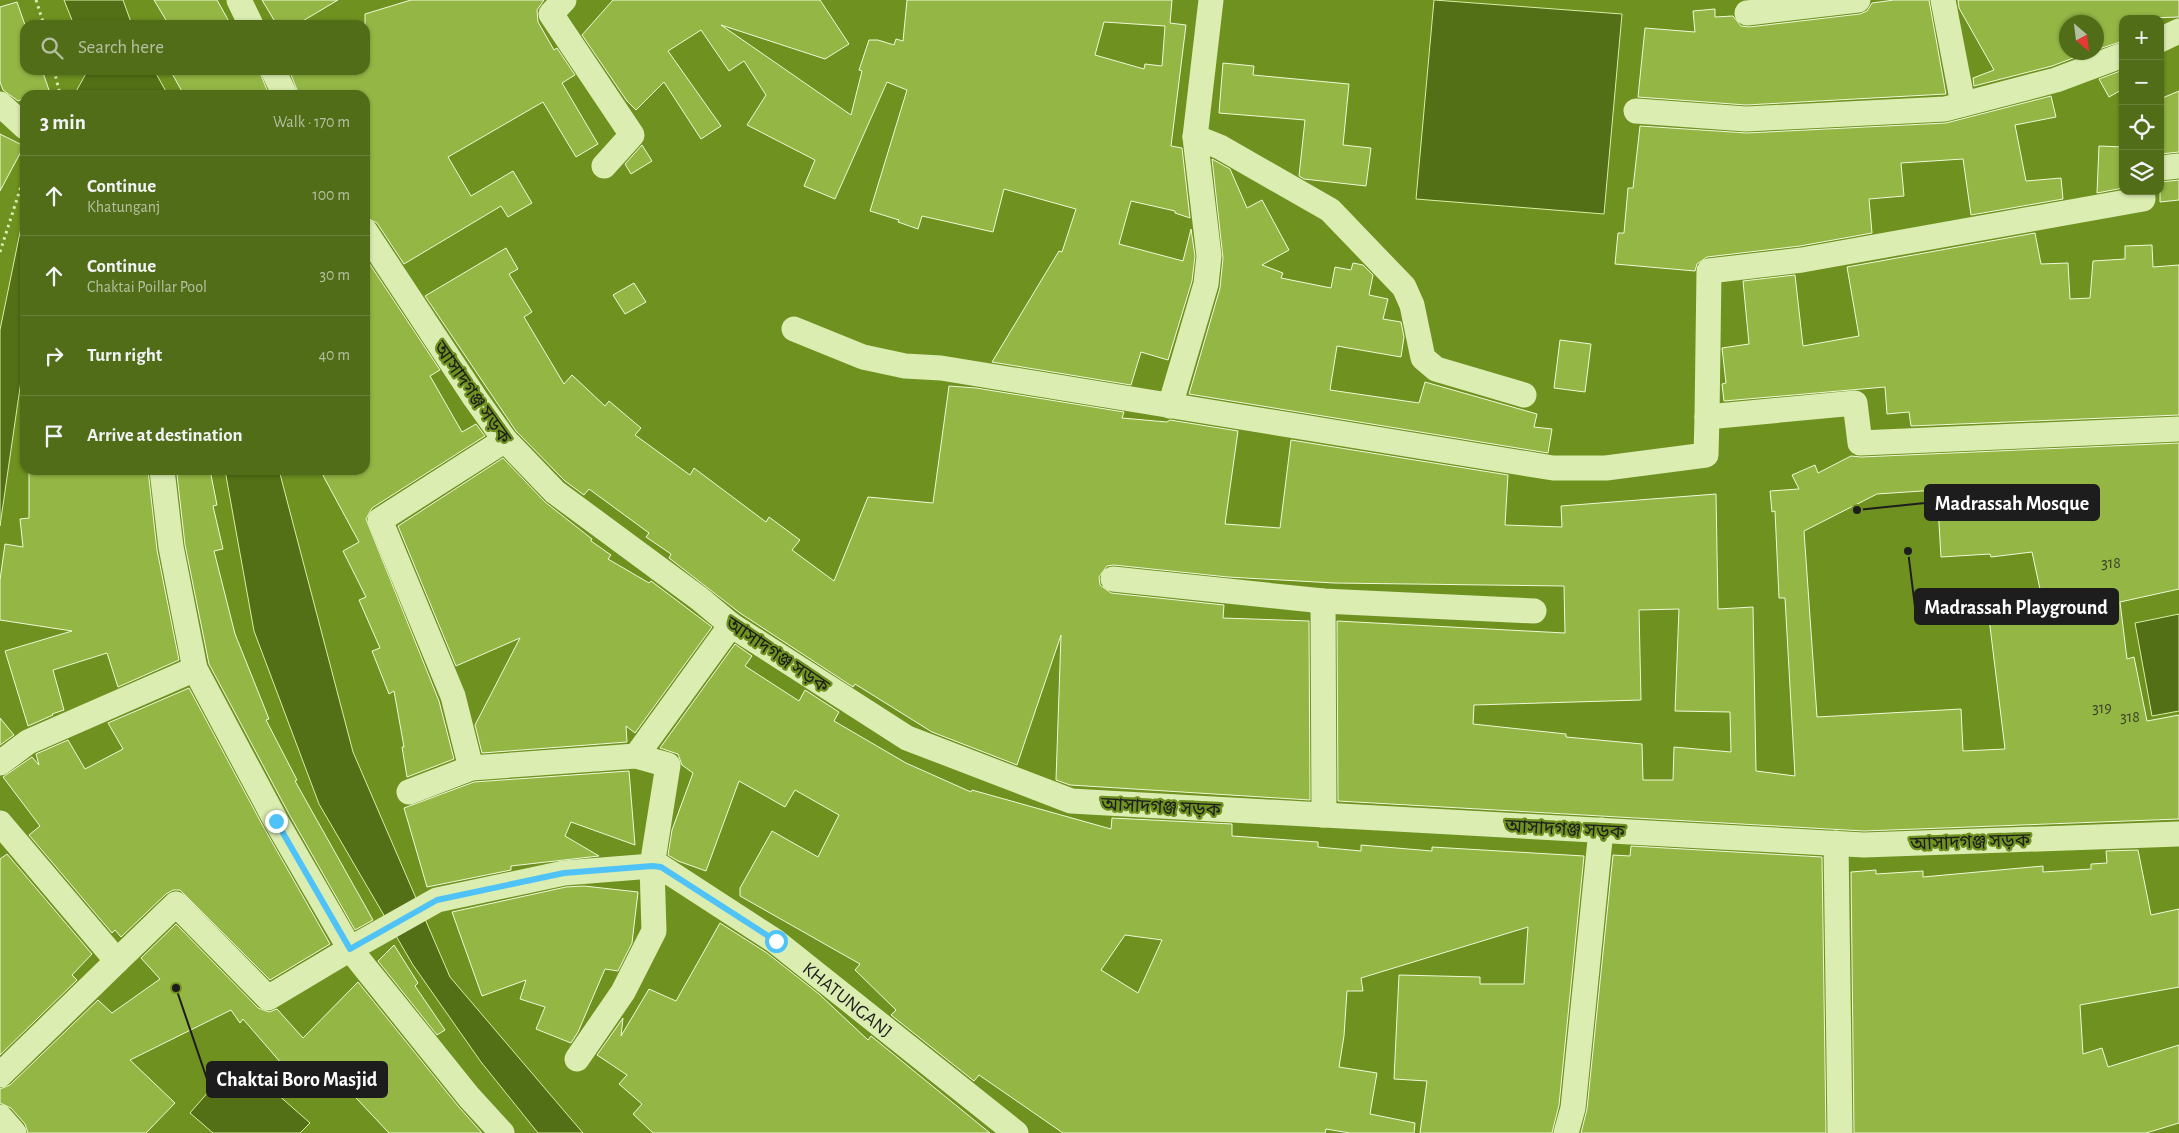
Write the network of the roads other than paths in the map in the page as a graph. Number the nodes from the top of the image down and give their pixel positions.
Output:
1 (239, 0) edge
2 (564, 0) edge
3 (1211, 0) edge
4 (1858, 0) edge
5 (1943, 0) edge
6 (1747, 13) dead end
7 (249, 20) edge
8 (2179, 31) edge
9 (2164, 38) edge
10 (2119, 56) edge
11 (276, 75) edge
12 (283, 90) edge
13 (0, 104) edge
14 (1963, 104) junction
15 (1636, 110) dead end
16 (20, 122) edge
17 (1195, 137) junction
18 (604, 166) dead end
19 (2179, 166) edge
20 (2164, 168) edge
21 (2142, 195) edge
22 (370, 239) edge
23 (794, 329) dead end
24 (1524, 395) dead end
25 (1170, 406) junction
26 (1707, 417) junction
27 (2179, 429) edge
28 (505, 440) junction
29 (163, 475) edge
30 (1113, 579) dead end
31 (1323, 601) junction
32 (1534, 611) dead end
33 (731, 625) junction
34 (195, 670) junction
35 (636, 756) junction
36 (0, 763) edge
37 (471, 768) junction
38 (409, 792) dead end
39 (1324, 815) junction
40 (0, 823) edge
41 (1601, 830) junction
42 (2179, 834) edge
43 (1836, 843) junction
44 (652, 866) junction
45 (359, 944) junction
46 (117, 961) junction
47 (577, 1059) dead end
48 (0, 1075) edge
49 (1002, 1129) edge
50 (502, 1133) edge
51 (1566, 1133) edge
52 (1840, 1133) edge

1 - 7 street
2 - 18 street
3 - 17 street
4 - 6 street
5 - 14 street
8 - 9 street
10 - 14 street
11 - 12 street
13 - 16 street
14 - 15 street
17 - 24 street
17 - 25 street
19 - 20 street
21 - 26 street
22 - 28 street, আসাদগঞ্জ সড়ক
23 - 25 street
25 - 26 street
26 - 27 street
28 - 33 street, আসাদগঞ্জ সড়ক
28 - 37 street
29 - 34 street
30 - 31 street
31 - 32 street
31 - 39 street
33 - 35 street
33 - 39 street, আসাদগঞ্জ সড়ক
34 - 36 street
34 - 45 street
35 - 37 street
35 - 44 street
37 - 38 street
39 - 41 street, আসাদগঞ্জ সড়ক
40 - 46 street
41 - 43 street, আসাদগঞ্জ সড়ক
41 - 51 street
42 - 43 street, আসাদগঞ্জ সড়ক
43 - 52 street
44 - 45 street, KHATUNGANJ
44 - 47 street
44 - 49 street, KHATUNGANJ
45 - 46 street, KHATUNGANJ
45 - 50 street
46 - 48 street

